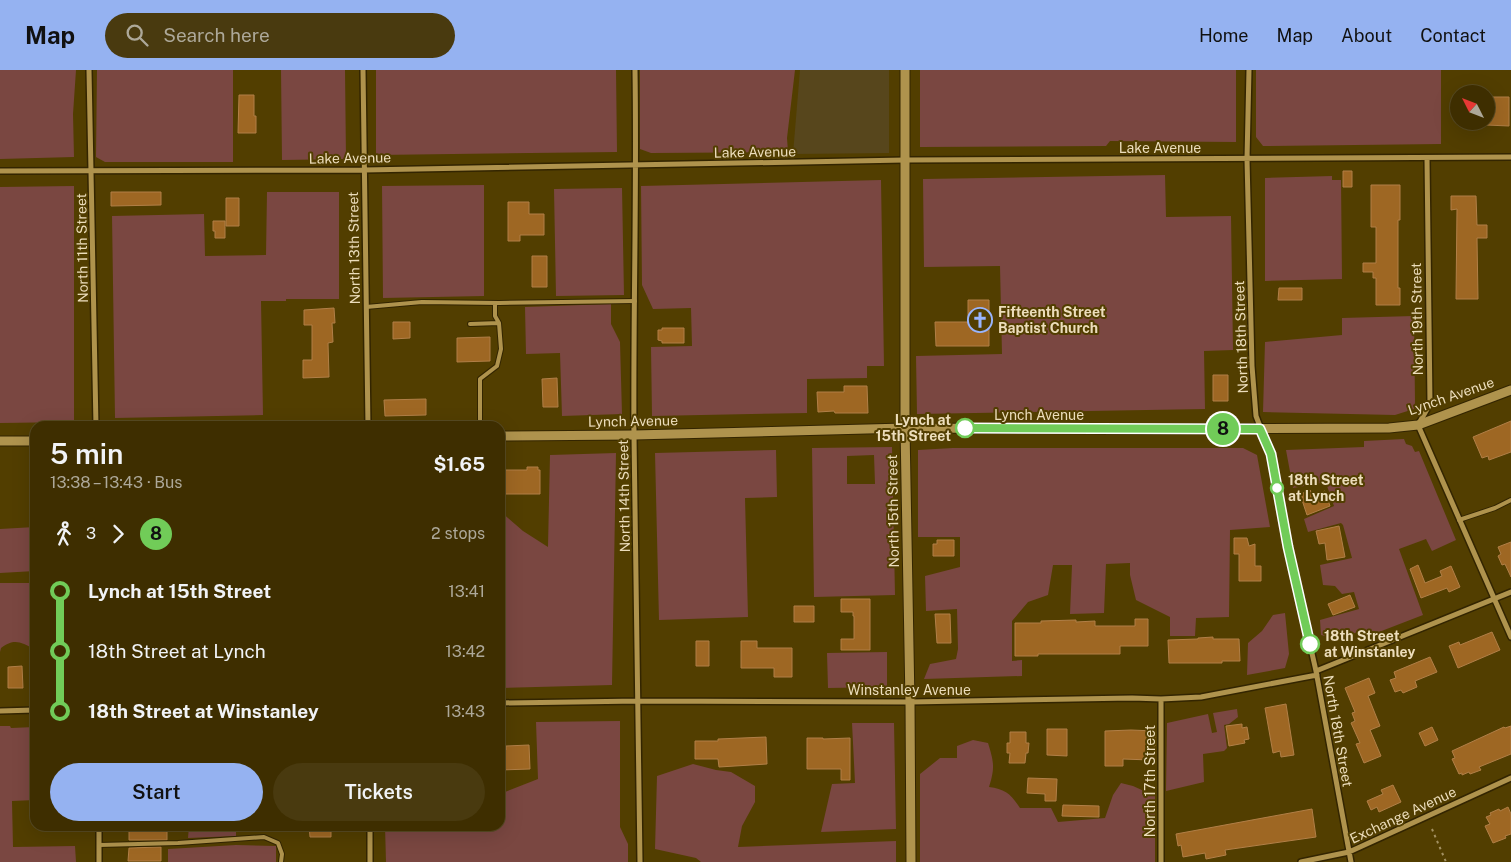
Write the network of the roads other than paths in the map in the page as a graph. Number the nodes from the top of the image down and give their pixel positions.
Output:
1 (89, 70) edge
2 (363, 70) edge
3 (635, 70) edge
4 (904, 70) edge
5 (1249, 70) edge
6 (1511, 157) edge
7 (1427, 158) junction
8 (1247, 159) junction
9 (905, 160) junction
10 (636, 165) junction
11 (364, 170) junction
12 (0, 171) edge
13 (92, 171) junction
14 (635, 300) junction
15 (495, 303) junction
16 (366, 307) junction
17 (500, 323) junction
18 (470, 324) dead end
19 (1511, 390) edge
20 (96, 421) edge
21 (368, 421) edge
22 (480, 421) edge
23 (1418, 425) junction
24 (905, 428) junction
25 (1260, 429) junction
26 (634, 435) junction
27 (505, 436) edge
28 (30, 440) edge
29 (0, 441) edge
30 (1511, 500) edge
31 (1459, 520) junction
32 (1511, 592) edge
33 (1494, 600) junction
34 (1511, 637) edge
35 (1316, 673) junction
36 (1161, 699) junction
37 (639, 701) junction
38 (910, 702) junction
39 (505, 703) edge
40 (30, 710) edge
41 (0, 711) edge
42 (1511, 778) edge
43 (99, 831) edge
44 (370, 831) edge
45 (99, 845) junction
46 (1349, 852) junction
47 (99, 862) edge
48 (281, 862) edge
49 (370, 862) edge
50 (640, 862) edge
51 (911, 862) edge
52 (1161, 862) edge
53 (1301, 862) edge
54 (1351, 862) edge

1 - 13 street, North 11th Street
2 - 11 street, North 13th Street
3 - 10 street, North 14th Street
4 - 9 street, North 15th Street
5 - 8 street, North 18th Street
6 - 7 street, Lake Avenue
7 - 8 street, Lake Avenue
7 - 23 street, North 19th Street
8 - 9 street, Lake Avenue
8 - 25 street, North 18th Street
9 - 10 street, Lake Avenue
9 - 24 street, North 15th Street
10 - 11 street, Lake Avenue
10 - 14 street, North 14th Street
11 - 13 street, Lake Avenue
11 - 16 street, North 13th Street
12 - 13 street, Lake Avenue
13 - 20 street, North 11th Street
14 - 15 lane
14 - 26 street, North 14th Street
15 - 16 lane
15 - 17 lane
16 - 21 street, North 13th Street
17 - 18 lane
17 - 22 lane
19 - 23 street, Lynch Avenue
23 - 25 street, Lynch Avenue
23 - 31 street
24 - 25 street, Lynch Avenue
24 - 26 street, Lynch Avenue
24 - 38 street, North 15th Street
25 - 35 street, North 18th Street
26 - 27 street, Lynch Avenue
26 - 37 street, North 14th Street
28 - 29 street
30 - 31 lane
31 - 33 street
32 - 33 street, Winstanley Avenue
33 - 34 street
33 - 35 street, Winstanley Avenue
35 - 36 street, Winstanley Avenue
35 - 46 street, North 18th Street
36 - 38 street, Winstanley Avenue
36 - 52 street, North 17th Street
37 - 38 street, Winstanley Avenue
37 - 39 street, Winstanley Avenue
37 - 50 street, North 14th Street
38 - 51 street, North 15th Street
40 - 41 street
42 - 46 street, Exchange Avenue
43 - 45 street
44 - 49 street
45 - 47 street
45 - 48 lane
46 - 53 street, Exchange Avenue
46 - 54 street, North 18th Street

